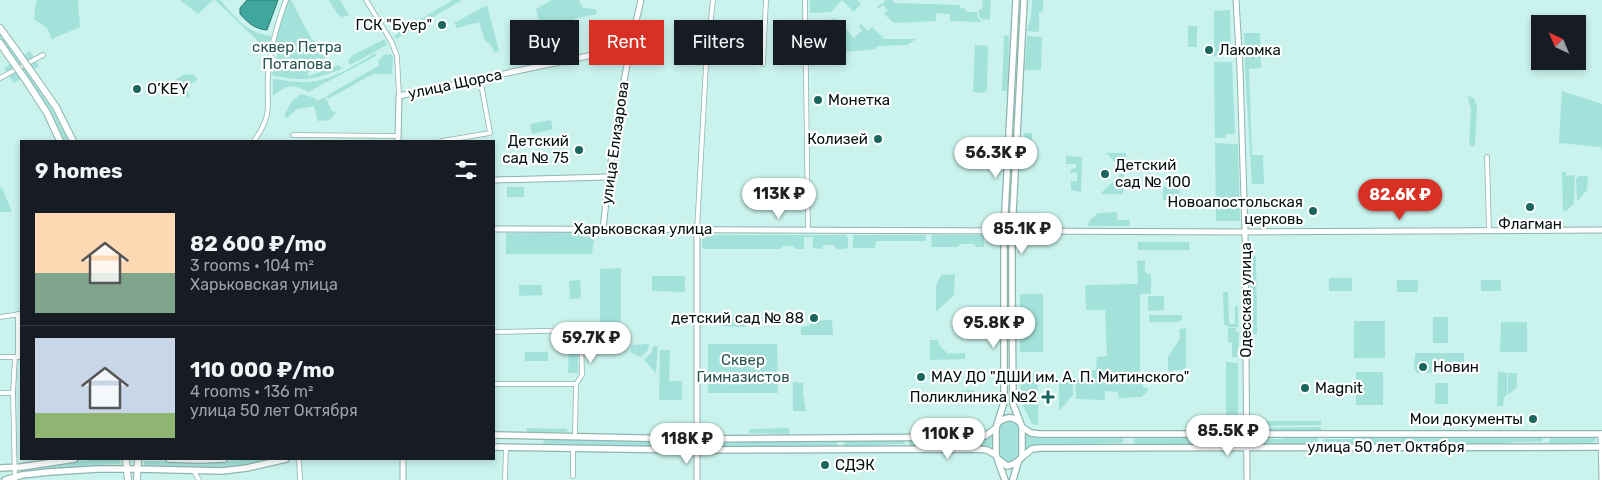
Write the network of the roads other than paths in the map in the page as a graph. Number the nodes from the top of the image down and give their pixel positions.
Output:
1 (286, 0) edge
2 (366, 0) edge
3 (641, 0) edge
4 (713, 0) edge
5 (766, 0) edge
6 (805, 0) edge
7 (1016, 0) edge
8 (1024, 0) edge
9 (1236, 0) edge
10 (636, 20) edge
11 (0, 28) edge
12 (0, 44) edge
13 (44, 55) dead end
14 (589, 55) edge
15 (763, 64) dead end
16 (627, 65) edge
17 (0, 78) edge
18 (480, 78) junction
19 (399, 96) junction
20 (293, 135) dead end
21 (398, 139) edge
22 (60, 140) edge
23 (72, 140) edge
24 (255, 140) edge
25 (448, 140) edge
26 (1487, 157) dead end
27 (608, 177) junction
28 (495, 180) edge
29 (603, 228) junction
30 (495, 229) edge
31 (697, 230) junction
32 (808, 230) junction
33 (1489, 230) junction
34 (1602, 230) edge
35 (1004, 231) junction
36 (1012, 231) junction
37 (1245, 232) junction
38 (1004, 277) junction
39 (1012, 278) junction
40 (20, 314) edge
41 (0, 318) edge
42 (495, 332) edge
43 (0, 357) edge
44 (18, 357) edge
45 (495, 384) edge
46 (576, 384) junction
47 (0, 393) edge
48 (14, 393) junction
49 (997, 425) junction
50 (1020, 425) junction
51 (506, 434) junction
52 (1128, 434) junction
53 (1246, 434) junction
54 (1324, 434) junction
55 (1541, 434) junction
56 (1601, 434) edge
57 (495, 435) edge
58 (575, 436) junction
59 (845, 437) junction
60 (903, 437) junction
61 (697, 438) junction
62 (495, 447) edge
63 (506, 447) junction
64 (1247, 447) junction
65 (1325, 447) junction
66 (1541, 447) junction
67 (1602, 447) edge
68 (573, 448) junction
69 (1128, 448) junction
70 (697, 449) junction
71 (846, 449) junction
72 (902, 449) junction
73 (997, 457) junction
74 (1020, 458) junction
75 (68, 460) edge
76 (126, 460) edge
77 (138, 460) edge
78 (282, 460) edge
79 (299, 460) edge
80 (403, 460) edge
81 (15, 467) junction
82 (0, 468) edge
83 (126, 469) junction
84 (138, 469) junction
85 (194, 471) junction
86 (574, 476) dead end
87 (15, 478) edge
88 (1602, 479) edge
89 (5, 480) edge
90 (128, 480) edge
91 (138, 480) edge
92 (199, 480) edge
93 (300, 480) edge
94 (403, 480) edge
95 (505, 480) edge
96 (696, 480) edge
97 (1005, 480) edge
98 (1013, 480) edge
99 (1247, 480) edge

1 - 24 street
2 - 19 street
3 - 10 street, улица Елизарова
4 - 31 street
5 - 15 street
6 - 32 street
7 - 35 main road
8 - 36 main road
9 - 37 street, Одесская улица
11 - 23 main road, bridge
12 - 22 main road, bridge
13 - 17 street
14 - 18 street, улица Щорса
16 - 27 street, улица Елизарова
18 - 19 street, улица Щорса
18 - 25 street
19 - 21 street
20 - 21 street
26 - 33 street
27 - 28 street
27 - 29 street, улица Елизарова
29 - 30 street, Харьковская улица
29 - 31 street, Харьковская улица
31 - 32 street, Харьковская улица
31 - 61 street
32 - 35 street, Харьковская улица
33 - 34 street, Харьковская улица
33 - 37 street, Харьковская улица
35 - 36 street, Харьковская улица
35 - 38 main road
36 - 37 street, Харьковская улица
36 - 39 main road
37 - 53 street, Одесская улица
38 - 39 main road
38 - 49 main road
39 - 50 main road
40 - 41 street
40 - 44 street
42 - 46 street
43 - 44 street
44 - 48 street
45 - 46 street
46 - 58 street
47 - 48 street
48 - 81 street
49 - 50 main road, улица 50 лет Октября
49 - 60 main road
49 - 73 main road
50 - 52 main road, улица 50 лет Октября
50 - 74 main road
51 - 57 main road
51 - 58 main road
51 - 63 main road
52 - 53 main road, улица 50 лет Октября
52 - 69 main road
53 - 54 main road, улица 50 лет Октября
53 - 64 street, Одесская улица
54 - 55 main road, улица 50 лет Октября
54 - 65 main road
55 - 56 main road, улица 50 лет Октября
55 - 66 main road
56 - 67 street
58 - 61 main road
59 - 60 main road
59 - 61 main road
59 - 71 main road
60 - 72 main road
61 - 70 street
62 - 63 main road
63 - 68 main road
63 - 95 street
64 - 65 main road, улица 50 лет Октября
64 - 69 main road, улица 50 лет Октября
64 - 99 street, Одесская улица
65 - 66 main road, улица 50 лет Октября
66 - 67 main road, улица 50 лет Октября
67 - 88 street
68 - 70 main road
68 - 86 street
69 - 74 main road, улица 50 лет Октября
70 - 71 main road
70 - 96 street
71 - 72 main road
72 - 73 main road
73 - 74 main road
73 - 97 main road
74 - 98 main road
75 - 81 main road
76 - 83 main road
77 - 84 main road
78 - 85 main road
79 - 93 street
80 - 94 street
81 - 82 main road
81 - 87 street
83 - 84 main road
83 - 87 main road
83 - 90 main road
84 - 85 main road
84 - 91 main road
85 - 92 street
87 - 89 main road

